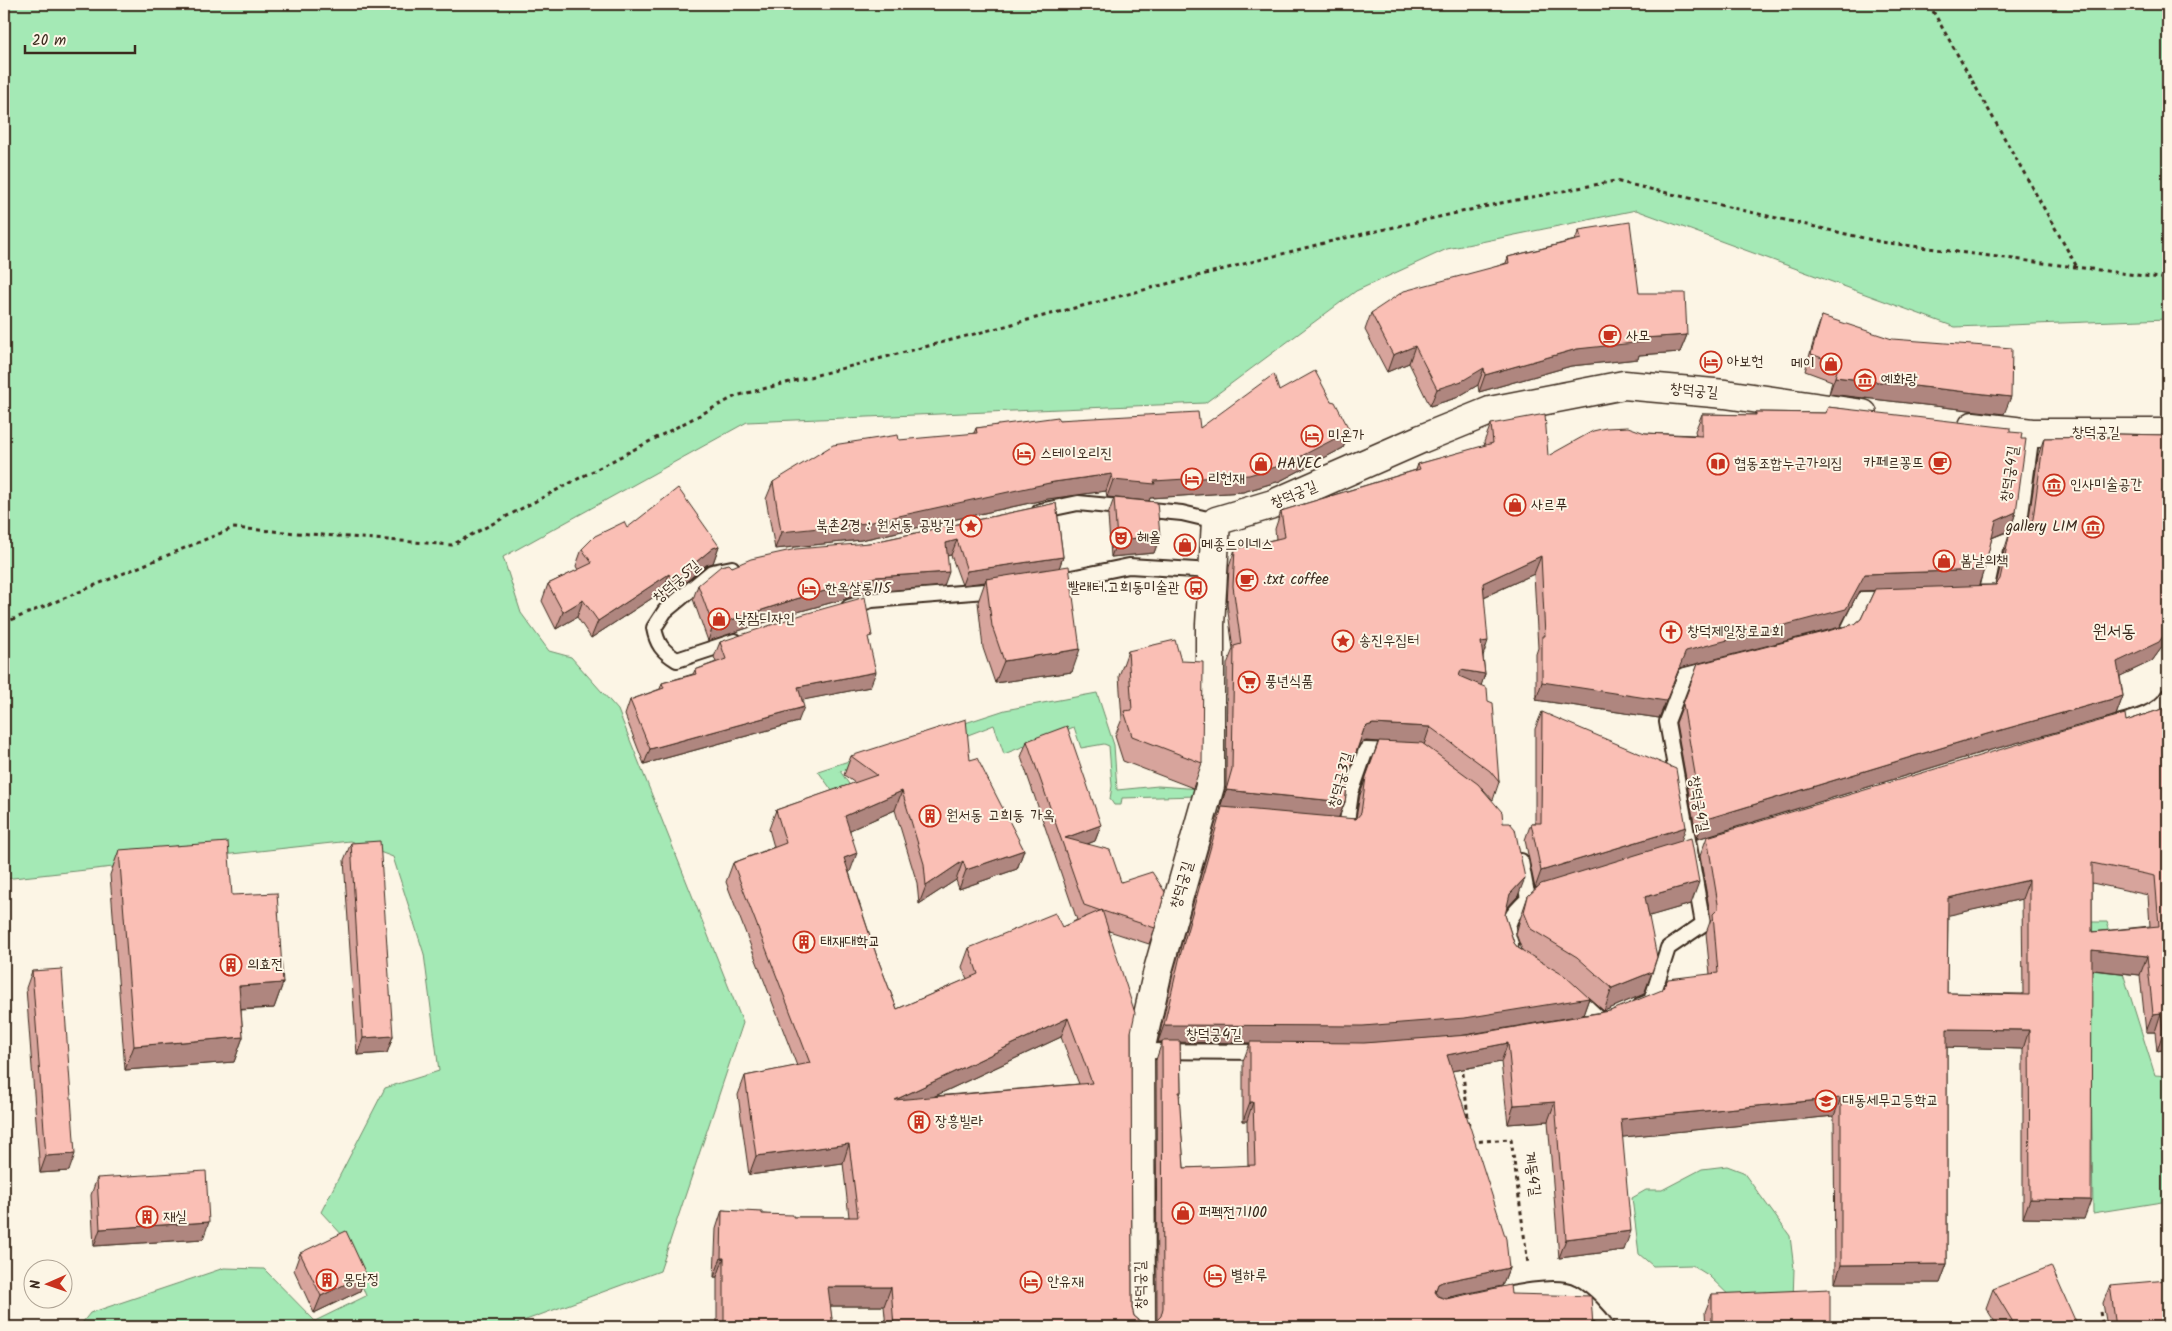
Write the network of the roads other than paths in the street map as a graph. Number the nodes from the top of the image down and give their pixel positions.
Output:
1 (1889, 417) edge
2 (1946, 423) edge
3 (2032, 433) junction
4 (2168, 434) edge
5 (1029, 513) edge
6 (1216, 521) junction
7 (741, 566) edge
8 (1212, 571) junction
9 (1034, 585) edge
10 (1015, 587) edge
11 (1967, 596) edge
12 (1901, 598) edge
13 (837, 610) edge
14 (747, 638) edge
15 (1827, 639) edge
16 (1723, 666) edge
17 (2167, 702) edge
18 (2097, 729) edge
19 (1410, 752) edge
20 (1326, 827) edge
21 (1519, 852) edge
22 (1557, 890) edge
23 (1528, 899) junction
24 (1516, 958) edge
25 (1564, 986) edge
26 (1602, 1021) junction
27 (1583, 1024) edge
28 (1140, 1051) junction
29 (1273, 1052) edge
30 (1485, 1299) edge
31 (1141, 1327) edge
32 (1607, 1327) edge

1 - 6 street, 창덕궁길
2 - 3 street, 창덕궁길
3 - 4 street, 창덕궁길
3 - 11 lane, 창덕궁4길
5 - 6 lane
6 - 8 street, 창덕궁길
7 - 14 lane, 창덕궁5길
8 - 9 lane
8 - 28 street, 창덕궁길
10 - 13 lane
12 - 15 lane
16 - 26 lane, 창덕궁4길
17 - 18 lane
19 - 20 lane, 창덕궁3길
21 - 23 lane
22 - 23 lane
23 - 24 lane
25 - 26 lane
26 - 27 lane, 창덕궁4길
28 - 29 lane, 창덕궁4길
28 - 31 street, 창덕궁길
30 - 32 lane

